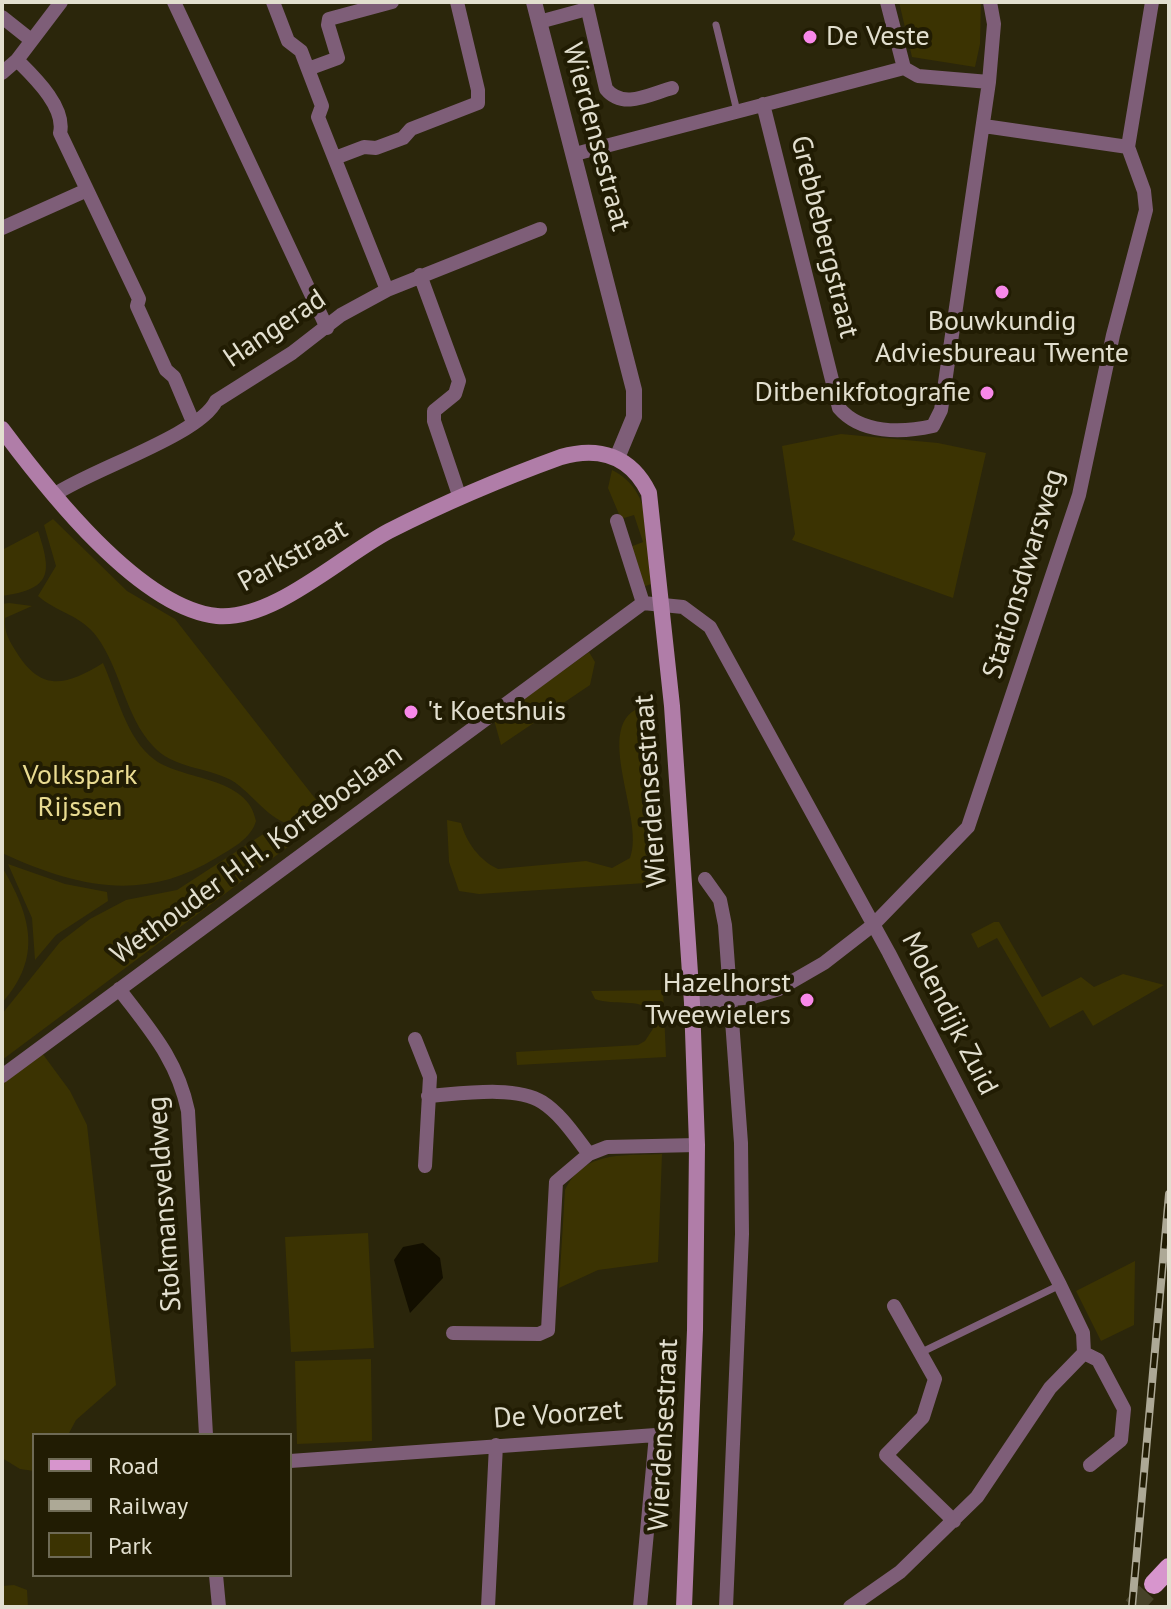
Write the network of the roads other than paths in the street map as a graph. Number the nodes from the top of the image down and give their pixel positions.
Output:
1 (61, 2) edge
2 (174, 2) edge
3 (273, 2) edge
4 (392, 2) edge
5 (457, 2) edge
6 (534, 2) edge
7 (887, 2) edge
8 (990, 2) edge
9 (1152, 2) edge
10 (586, 6) edge
11 (2, 17) edge
12 (539, 22) junction
13 (716, 25) dead end
14 (31, 40) junction
15 (17, 60) junction
16 (904, 68) junction
17 (308, 69) junction
18 (2, 73) edge
19 (989, 82) junction
20 (672, 88) dead end
21 (763, 104) junction
22 (737, 111) junction
23 (984, 126) junction
24 (1128, 147) junction
25 (575, 154) junction
26 (335, 158) junction
27 (87, 190) junction
28 (2, 228) edge
29 (540, 229) dead end
30 (420, 275) junction
31 (387, 290) junction
32 (327, 328) junction
33 (193, 422) junction
34 (2, 429) edge
35 (617, 458) junction
36 (54, 495) junction
37 (460, 498) junction
38 (617, 521) dead end
39 (643, 603) junction
40 (663, 605) junction
41 (705, 879) dead end
42 (873, 925) junction
43 (119, 989) junction
44 (728, 1000) junction
45 (692, 1003) junction
46 (415, 1039) dead end
47 (2, 1076) edge
48 (428, 1096) junction
49 (697, 1145) junction
50 (589, 1154) junction
51 (425, 1166) dead end
52 (1060, 1285) junction
53 (894, 1306) dead end
54 (453, 1333) dead end
55 (922, 1352) junction
56 (1084, 1353) junction
57 (206, 1433) edge
58 (496, 1445) junction
59 (292, 1461) edge
60 (1090, 1465) dead end
61 (954, 1521) junction
62 (1169, 1568) edge
63 (216, 1577) edge
64 (1154, 1584) tunnel mouth
65 (219, 1607) edge
66 (488, 1607) edge
67 (640, 1607) edge
68 (684, 1607) edge
69 (726, 1607) edge
70 (850, 1607) edge

1 - 14 street
2 - 32 street
3 - 17 street
4 - 17 street
5 - 26 street
6 - 12 street, Wierdensestraat
7 - 16 street
8 - 19 street, Grebbebergstraat
9 - 24 street, Stationsdwarsweg
10 - 12 street
10 - 20 street, Wierdensestraat
11 - 14 street
12 - 25 street, Wierdensestraat
13 - 22 lane
14 - 15 street
15 - 18 street
15 - 27 street
16 - 19 street
16 - 21 street
17 - 26 street
19 - 23 street, Grebbebergstraat
21 - 22 street
21 - 23 street, Grebbebergstraat
22 - 25 street
23 - 24 street
24 - 42 street, Stationsdwarsweg
25 - 35 street, Wierdensestraat
26 - 31 street
27 - 28 street
27 - 33 street
29 - 30 street, Hangerad
30 - 31 street, Hangerad
30 - 37 street
31 - 32 street, Hangerad
32 - 33 street, Hangerad
33 - 36 street, Hangerad
34 - 36 main road, Parkstraat
35 - 37 main road, Parkstraat
35 - 40 main road, Wierdensestraat
36 - 37 main road, Parkstraat
38 - 39 street
39 - 40 street
39 - 43 street, Wethouder H.H. Korteboslaan
40 - 42 street, Molendijk Zuid
40 - 45 main road, Wierdensestraat
41 - 44 street, Wierdensestraat
42 - 44 street, Stationsdwarsweg
42 - 52 street, Molendijk Zuid
43 - 47 street, Wethouder H.H. Korteboslaan
43 - 57 street, Stokmansveldweg
44 - 45 street, Stationsdwarsweg
44 - 69 street, Wierdensestraat
45 - 49 main road, Wierdensestraat
46 - 48 street
48 - 50 street
48 - 51 street
49 - 50 street
49 - 68 main road, Wierdensestraat
50 - 54 street
52 - 55 lane
52 - 56 street, Molendijk Zuid
53 - 55 street
55 - 61 street
56 - 60 street, Molendijk Zuid
56 - 61 street
58 - 59 street, De Voorzet
58 - 66 street
58 - 67 street, De Voorzet
61 - 70 street
62 - 64 main road
63 - 65 street

